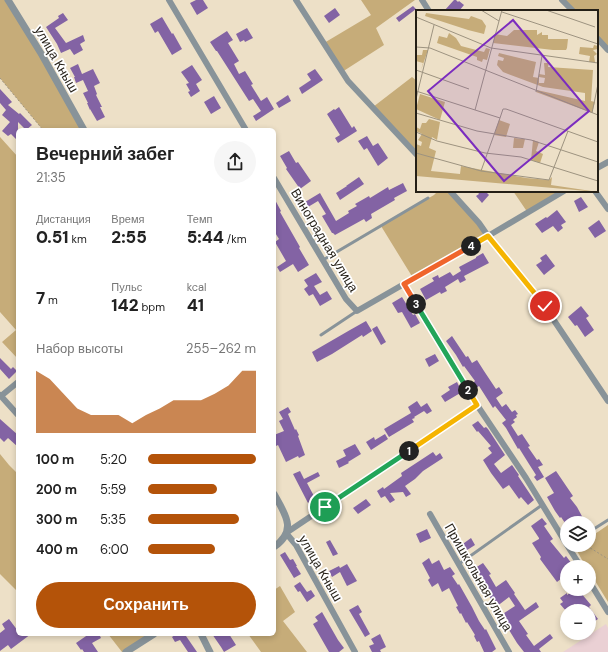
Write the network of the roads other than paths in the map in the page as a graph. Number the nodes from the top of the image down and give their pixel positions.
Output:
1 (8, 0) edge
2 (168, 0) edge
3 (296, 0) edge
4 (422, 0) edge
5 (562, 0) edge
6 (428, 10) edge
7 (571, 10) edge
8 (598, 39) edge
9 (608, 50) edge
10 (83, 128) edge
11 (245, 128) edge
12 (416, 154) edge
13 (608, 162) edge
14 (598, 167) edge
15 (276, 181) edge
16 (451, 192) edge
17 (562, 192) edge
18 (596, 192) edge
19 (428, 198) dead end
20 (608, 209) edge
21 (488, 236) junction
22 (323, 260) junction
23 (404, 284) junction
24 (358, 311) junction
25 (321, 335) dead end
26 (16, 384) edge
27 (1, 396) edge
28 (608, 401) edge
29 (477, 405) junction
30 (16, 413) edge
31 (276, 498) edge
32 (542, 504) junction
33 (430, 514) dead end
34 (608, 520) edge
35 (596, 528) edge
36 (560, 532) edge
37 (286, 533) junction
38 (276, 546) edge
39 (459, 564) junction
40 (596, 592) edge
41 (608, 612) edge
42 (151, 636) edge
43 (201, 636) edge
44 (126, 652) edge
45 (210, 652) edge
46 (355, 652) edge
47 (509, 652) edge

1 - 10 street, улица Кныш
2 - 11 street
3 - 12 street
4 - 6 street
5 - 7 street
8 - 9 street
13 - 14 street
15 - 22 street, Виноградная улица
16 - 21 street
17 - 21 street, Виноградная улица
18 - 20 street
19 - 22 lane
21 - 23 street, Виноградная улица
21 - 28 street
22 - 24 street, Виноградная улица
23 - 24 street, Виноградная улица
23 - 29 street
24 - 25 lane
26 - 27 street
27 - 30 street
29 - 32 street
29 - 37 street
31 - 37 street, улица Кныш
32 - 36 street
32 - 39 lane
33 - 39 street, Пришкольная улица
34 - 35 lane
37 - 38 street
37 - 46 street, улица Кныш
39 - 47 street, Пришкольная улица
40 - 41 street
42 - 44 street
43 - 45 street

